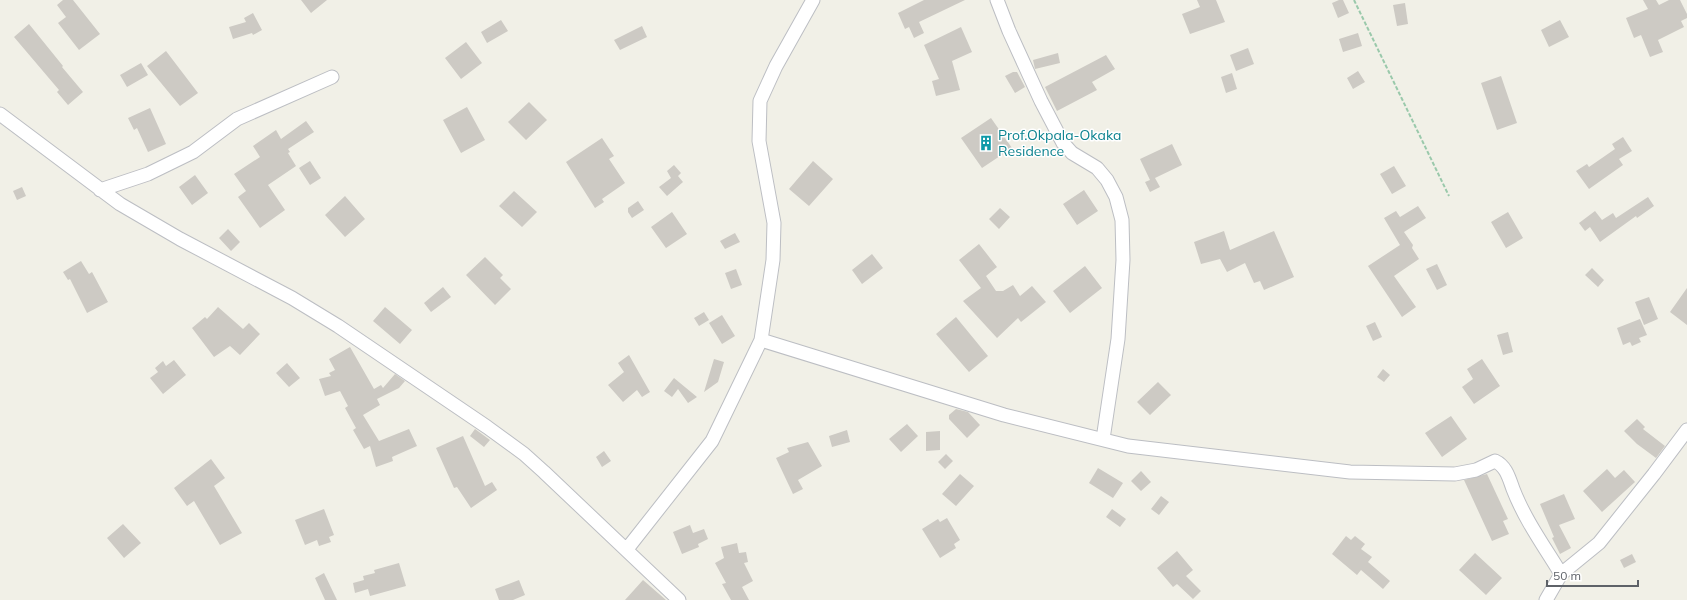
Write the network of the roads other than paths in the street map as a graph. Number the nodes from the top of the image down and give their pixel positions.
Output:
1 (814, 0) edge
2 (997, 0) edge
3 (332, 77) dead end
4 (0, 114) edge
5 (100, 190) junction
6 (761, 340) junction
7 (1687, 430) edge
8 (1103, 439) junction
9 (628, 549) junction
10 (1561, 574) junction
11 (679, 600) edge
12 (1546, 600) edge

1 - 6 street
2 - 8 street
3 - 5 street
4 - 5 street
5 - 9 street
6 - 8 street
6 - 9 street
7 - 10 street
8 - 10 street
9 - 11 street
10 - 12 street

